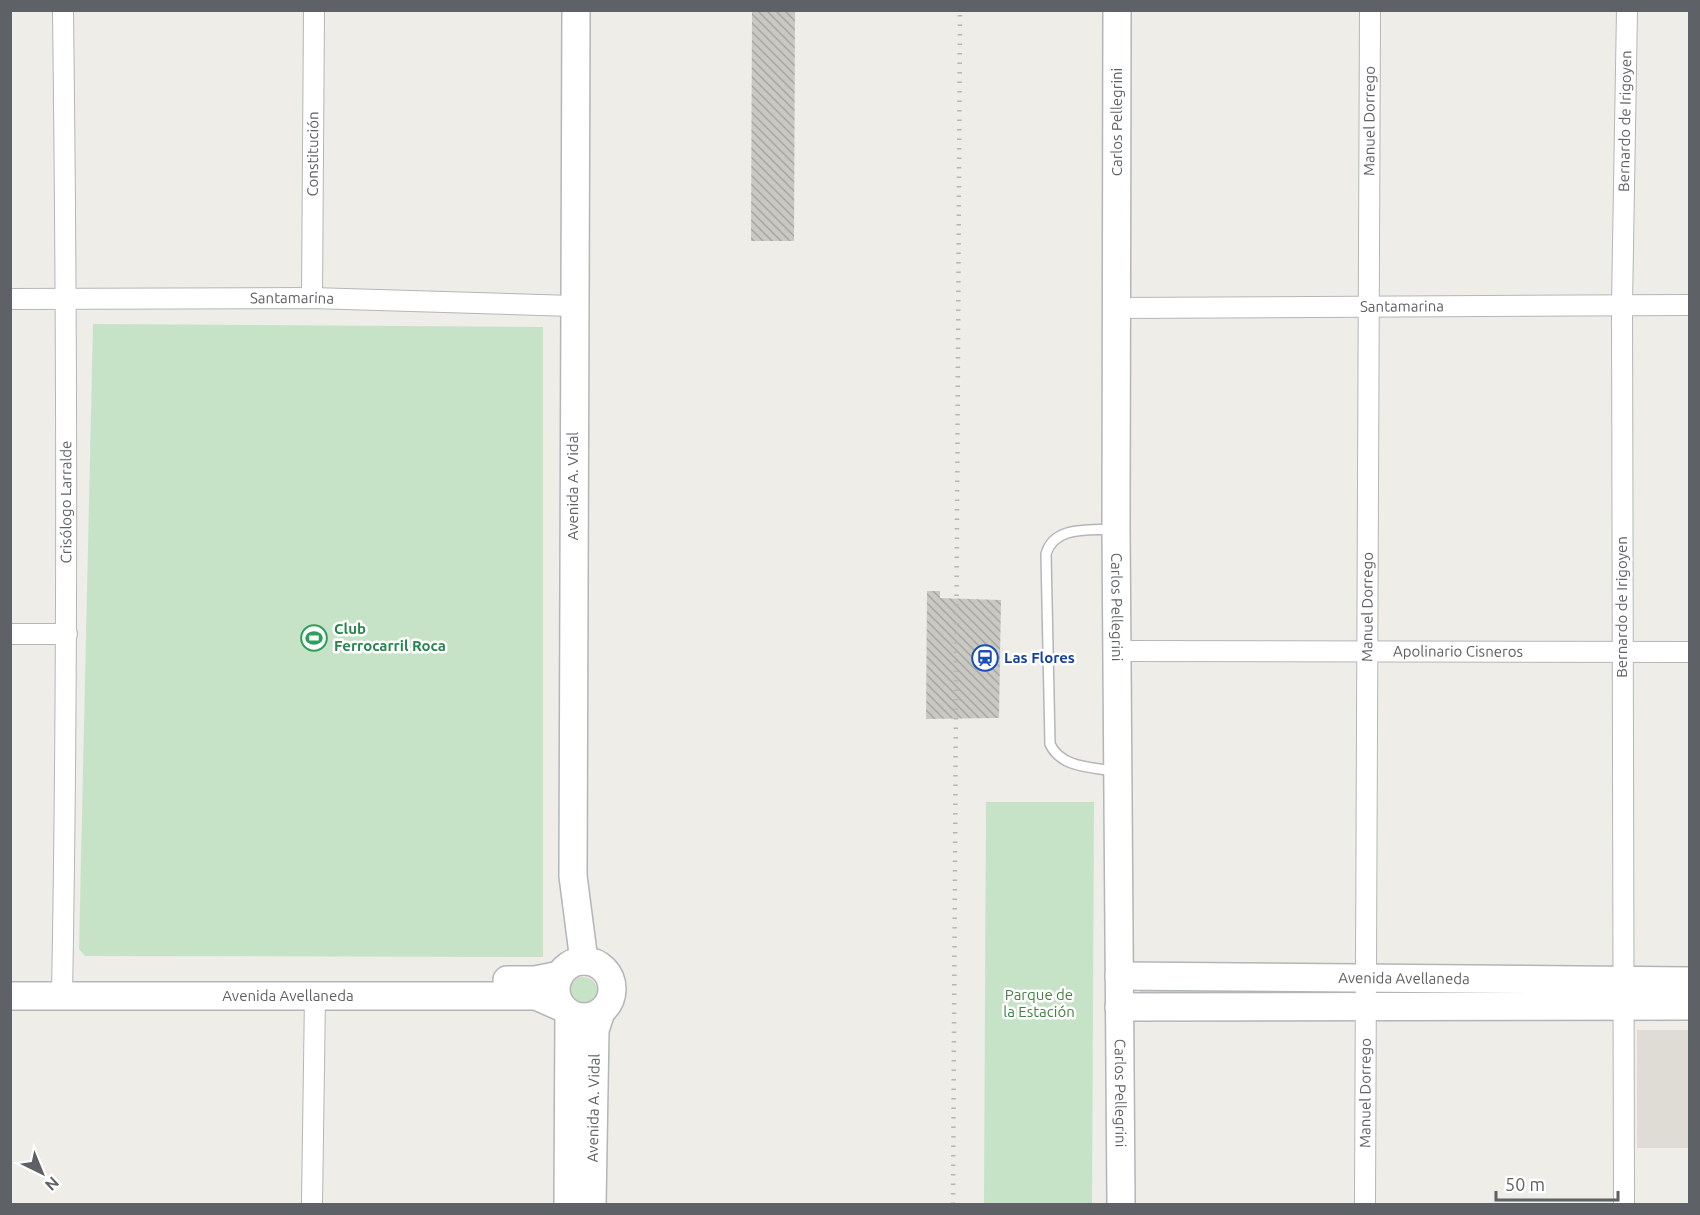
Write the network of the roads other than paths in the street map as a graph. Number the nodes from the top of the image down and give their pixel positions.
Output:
1 (63, 10) edge
2 (314, 10) edge
3 (576, 10) edge
4 (1117, 10) edge
5 (1370, 10) edge
6 (1627, 10) edge
7 (312, 298) junction
8 (10, 299) edge
9 (67, 299) junction
10 (1622, 305) junction
11 (1689, 305) edge
12 (573, 306) junction
13 (1370, 306) junction
14 (1116, 308) junction
15 (1116, 529) junction
16 (10, 634) edge
17 (67, 634) junction
18 (1118, 651) junction
19 (1367, 652) junction
20 (1623, 652) junction
21 (1689, 652) edge
22 (1119, 772) junction
23 (584, 961) junction
24 (560, 975) junction
25 (1119, 976) junction
26 (10, 978) edge
27 (1366, 978) junction
28 (1689, 981) edge
29 (62, 987) junction
30 (314, 987) junction
31 (1624, 993) junction
32 (10, 996) edge
33 (1366, 1006) junction
34 (1689, 1006) edge
35 (1119, 1007) junction
36 (565, 1010) junction
37 (601, 1012) junction
38 (312, 1204) edge
39 (568, 1204) edge
40 (592, 1204) edge
41 (1121, 1204) edge
42 (1365, 1204) edge
43 (1624, 1204) edge

1 - 9 street, Crisólogo Larralde
2 - 7 street, Constitución
3 - 12 street, Avenida A. Vidal
4 - 14 street, Carlos Pellegrini
5 - 13 street, Manuel Dorrego
6 - 10 street, Bernardo de Irigoyen
7 - 9 street, Santamarina
7 - 12 street, Santamarina
8 - 9 street, Santamarina
9 - 17 street, Crisólogo Larralde
10 - 11 street, Santamarina
10 - 13 street, Santamarina
10 - 20 street, Bernardo de Irigoyen
12 - 23 street, Avenida A. Vidal
13 - 14 street, Santamarina
13 - 19 street, Manuel Dorrego
14 - 15 street, Carlos Pellegrini
15 - 18 street, Carlos Pellegrini
15 - 22 lane
16 - 17 street
17 - 29 street, Crisólogo Larralde
18 - 19 street, Apolinario Cisneros
18 - 22 street, Carlos Pellegrini
19 - 20 street, Apolinario Cisneros
19 - 27 street, Manuel Dorrego
20 - 21 street, Apolinario Cisneros
20 - 31 street, Bernardo de Irigoyen
22 - 25 street, Carlos Pellegrini
23 - 24 street
23 - 37 street
24 - 30 street, Avenida Avellaneda
24 - 36 street
25 - 27 street, Avenida Avellaneda
25 - 35 street, Carlos Pellegrini
26 - 29 street, Avenida Avellaneda
27 - 31 street, Avenida Avellaneda
27 - 33 street, Manuel Dorrego
28 - 31 street, Avenida Avellaneda
29 - 30 street, Avenida Avellaneda
29 - 32 street, Avenida Avellaneda
30 - 36 street, Avenida Avellaneda
30 - 38 street
31 - 33 street, Avenida Avellaneda
31 - 34 street, Avenida Avellaneda
31 - 43 street, Bernardo de Irigoyen
33 - 35 street, Avenida Avellaneda
33 - 42 street, Manuel Dorrego
35 - 41 street, Carlos Pellegrini
36 - 37 street
36 - 39 street, Avenida A. Vidal
37 - 40 street, Avenida A. Vidal

